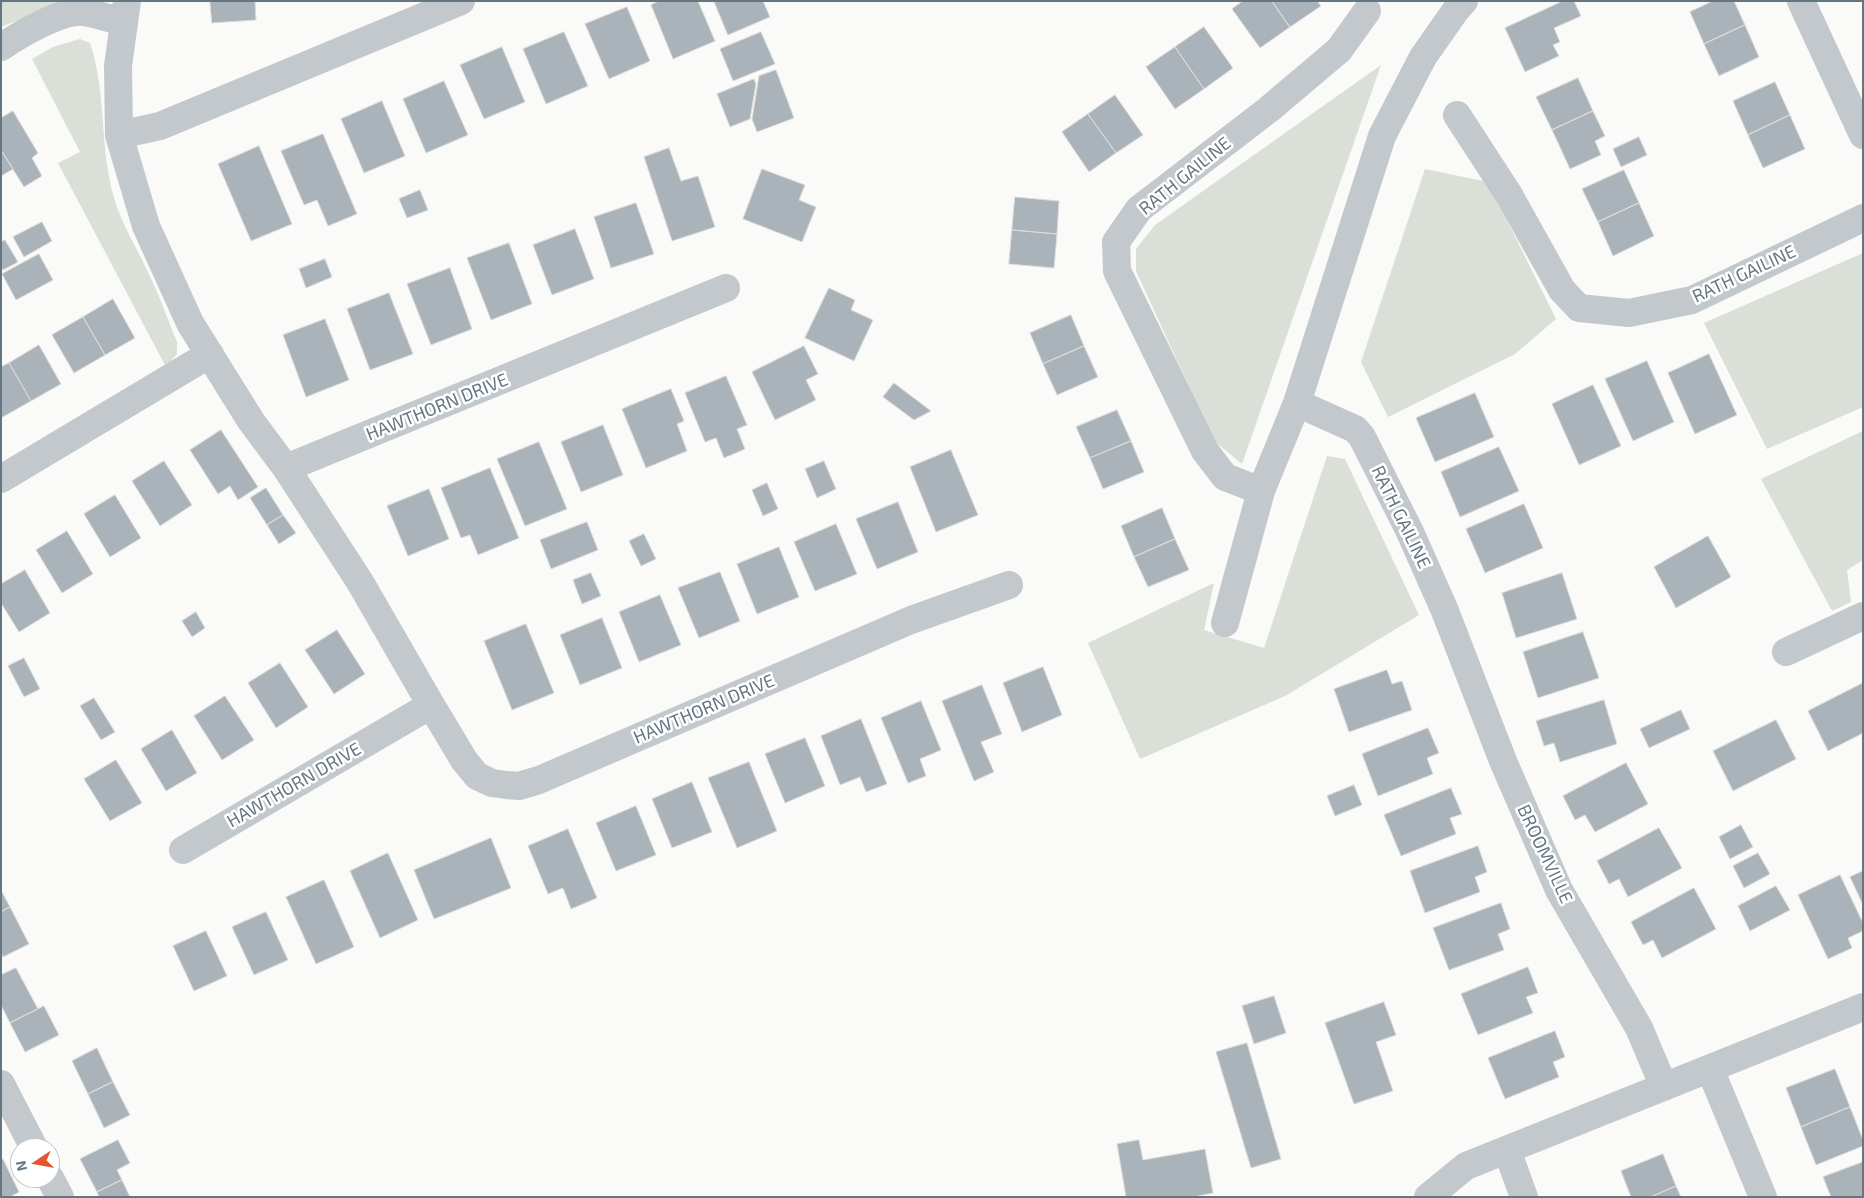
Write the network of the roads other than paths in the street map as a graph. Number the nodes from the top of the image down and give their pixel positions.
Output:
1 (461, 1) edge
2 (1464, 1) edge
3 (1801, 1) edge
4 (1367, 11) dead end
5 (126, 12) edge
6 (1, 47) edge
7 (1457, 115) dead end
8 (120, 135) junction
9 (1863, 135) edge
10 (1863, 218) edge
11 (726, 288) dead end
12 (210, 354) junction
13 (1297, 403) junction
14 (286, 468) junction
15 (1, 479) edge
16 (1261, 491) junction
17 (1009, 585) dead end
18 (1445, 611) joint
19 (1863, 616) edge
20 (1225, 623) dead end
21 (1786, 652) dead end
22 (431, 705) junction
23 (183, 850) dead end
24 (1863, 1006) edge
25 (1710, 1069) junction
26 (1, 1084) edge
27 (1664, 1087) junction
28 (29, 1138) edge
29 (1507, 1150) junction
30 (1428, 1197) edge
31 (1524, 1197) edge
32 (1763, 1197) edge

1 - 8 street
2 - 13 street
3 - 9 street
4 - 16 street, RATH GAILINE
5 - 6 street, HAWTHORN DRIVE
5 - 8 street, HAWTHORN DRIVE
7 - 10 street, RATH GAILINE
8 - 12 street, HAWTHORN DRIVE
11 - 14 street, HAWTHORN DRIVE
12 - 14 street, HAWTHORN DRIVE
12 - 15 street
13 - 16 street
13 - 18 street, RATH GAILINE
14 - 22 street, HAWTHORN DRIVE
16 - 20 street
17 - 22 street, HAWTHORN DRIVE
18 - 27 street, BROOMVILLE
19 - 21 street
22 - 23 street, HAWTHORN DRIVE
24 - 25 street
25 - 27 street
25 - 32 street
26 - 28 street
27 - 29 street
29 - 30 street
29 - 31 street

